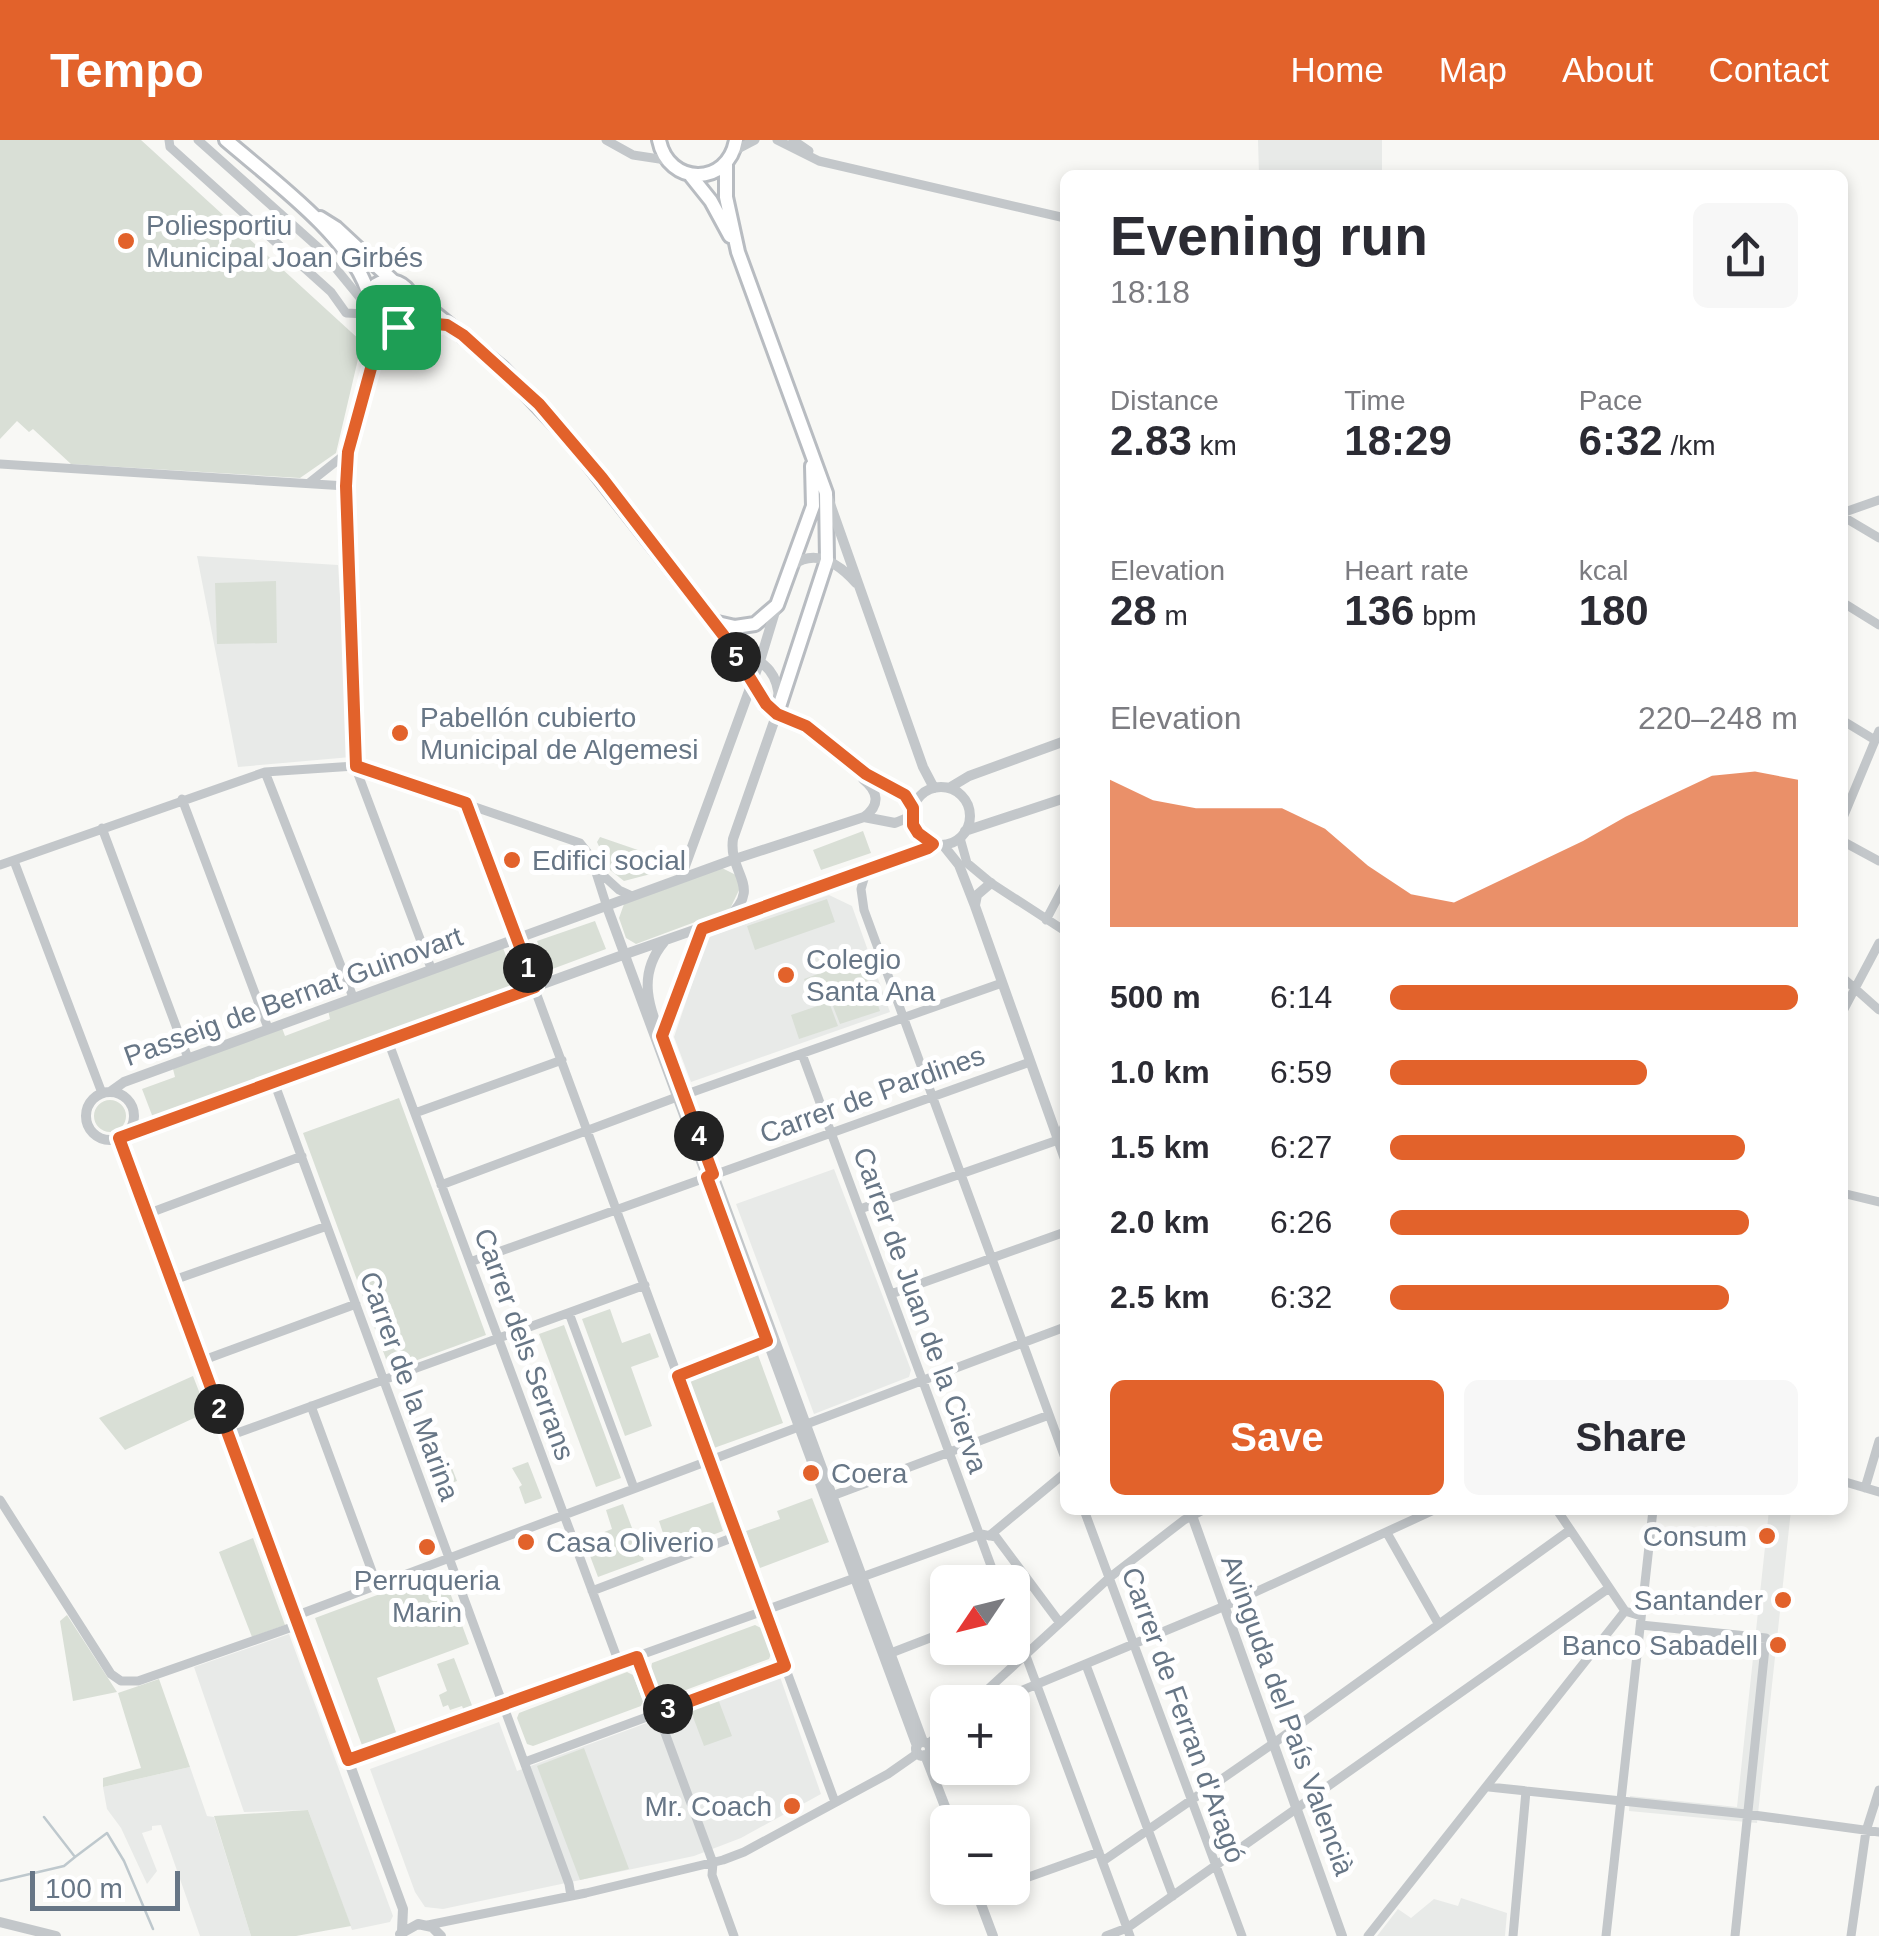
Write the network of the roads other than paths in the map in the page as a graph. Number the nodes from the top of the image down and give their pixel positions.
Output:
1 (168, 140) edge
2 (198, 140) edge
3 (226, 140) edge
4 (606, 140) edge
5 (659, 140) edge
6 (755, 140) edge
7 (776, 140) edge
8 (792, 140) edge
9 (735, 146) edge
10 (666, 160) junction
11 (726, 164) junction
12 (833, 164) junction
13 (691, 176) junction
14 (307, 210) junction
15 (1060, 217) edge
16 (738, 252) junction
17 (393, 281) junction
18 (410, 293) junction
19 (367, 303) junction
20 (405, 323) junction
21 (447, 325) junction
22 (382, 328) junction
23 (809, 447) junction
24 (348, 452) junction
25 (0, 464) edge
26 (310, 483) junction
27 (346, 486) junction
28 (826, 492) junction
29 (1879, 500) edge
30 (1848, 513) edge
31 (1848, 519) edge
32 (1879, 538) edge
33 (828, 560) junction
34 (793, 565) junction
35 (860, 587) junction
36 (777, 605) junction
37 (1848, 606) edge
38 (713, 622) junction
39 (1879, 626) edge
40 (724, 636) junction
41 (760, 661) junction
42 (754, 680) junction
43 (778, 707) junction
44 (1848, 723) edge
45 (1877, 736) edge
46 (824, 740) junction
47 (1060, 743) edge
48 (356, 766) junction
49 (266, 772) junction
50 (934, 788) junction
51 (950, 788) junction
52 (182, 799) junction
53 (1060, 800) edge
54 (466, 803) junction
55 (1848, 806) edge
56 (912, 812) junction
57 (864, 817) junction
58 (102, 828) junction
59 (962, 834) junction
60 (938, 844) junction
61 (1848, 844) edge
62 (732, 860) junction
63 (1879, 860) edge
64 (14, 861) junction
65 (0, 865) edge
66 (596, 869) junction
67 (866, 872) junction
68 (682, 877) junction
69 (991, 883) junction
70 (1060, 893) edge
71 (630, 895) junction
72 (606, 904) junction
73 (975, 906) junction
74 (1046, 920) junction
75 (722, 922) junction
76 (1060, 928) edge
77 (702, 929) junction
78 (516, 937) junction
79 (666, 940) junction
80 (1879, 943) edge
81 (624, 954) junction
82 (431, 968) junction
83 (1848, 982) edge
84 (1002, 983) junction
85 (535, 987) junction
86 (1856, 988) junction
87 (353, 997) junction
88 (1848, 1002) edge
89 (1879, 1010) edge
90 (902, 1018) junction
91 (268, 1028) junction
92 (662, 1036) junction
93 (388, 1040) junction
94 (802, 1054) junction
95 (188, 1058) junction
96 (562, 1060) junction
97 (1030, 1062) junction
98 (274, 1082) junction
99 (106, 1093) junction
100 (680, 1096) junction
101 (932, 1097) junction
102 (415, 1113) junction
103 (587, 1130) junction
104 (831, 1132) junction
105 (1060, 1136) edge
106 (121, 1137) junction
107 (1060, 1142) edge
108 (302, 1156) junction
109 (960, 1174) junction
110 (710, 1176) junction
111 (441, 1185) junction
112 (1848, 1195) edge
113 (1879, 1202) edge
114 (616, 1209) junction
115 (860, 1210) junction
116 (147, 1214) junction
117 (327, 1226) junction
118 (1060, 1234) edge
119 (991, 1258) junction
120 (470, 1262) junction
121 (171, 1281) junction
122 (645, 1286) junction
123 (891, 1294) junction
124 (356, 1304) junction
125 (569, 1313) junction
126 (1060, 1328) edge
127 (498, 1338) junction
128 (767, 1341) junction
129 (1022, 1343) junction
130 (201, 1361) junction
131 (678, 1376) junction
132 (384, 1380) junction
133 (924, 1380) junction
134 (311, 1406) junction
135 (1049, 1415) junction
136 (802, 1425) junction
137 (229, 1436) junction
138 (1879, 1441) edge
139 (1060, 1445) edge
140 (950, 1452) junction
141 (709, 1460) junction
142 (1060, 1478) edge
143 (1848, 1483) edge
144 (634, 1488) junction
145 (1872, 1490) edge
146 (832, 1496) junction
147 (0, 1500) edge
148 (564, 1515) junction
149 (1086, 1515) edge
150 (1191, 1515) edge
151 (1196, 1515) edge
152 (1424, 1515) edge
153 (1561, 1515) edge
154 (1652, 1515) edge
155 (1570, 1530) junction
156 (1387, 1533) junction
157 (985, 1535) junction
158 (737, 1536) junction
159 (449, 1558) junction
160 (993, 1565) edge
161 (858, 1577) junction
162 (1109, 1578) junction
163 (377, 1585) junction
164 (1609, 1588) junction
165 (592, 1591) junction
166 (1224, 1606) junction
167 (765, 1612) junction
168 (1625, 1612) junction
169 (297, 1621) junction
170 (1060, 1622) junction
171 (1616, 1622) junction
172 (1438, 1623) junction
173 (1641, 1623) junction
174 (930, 1638) edge
175 (1134, 1644) junction
176 (1030, 1652) edge
177 (891, 1654) junction
178 (637, 1657) junction
179 (619, 1664) junction
180 (1016, 1665) edge
181 (1030, 1665) edge
182 (1086, 1665) junction
183 (785, 1666) junction
184 (1039, 1684) junction
185 (993, 1685) edge
186 (1030, 1688) edge
187 (504, 1704) junction
188 (658, 1713) junction
189 (930, 1742) edge
190 (1274, 1743) junction
191 (922, 1748) junction
192 (348, 1760) junction
193 (525, 1762) junction
194 (1488, 1787) junction
195 (1879, 1790) edge
196 (1526, 1791) junction
197 (1191, 1799) junction
198 (835, 1802) junction
199 (1621, 1802) junction
200 (944, 1805) edge
201 (1296, 1808) junction
202 (1746, 1814) junction
203 (1147, 1828) junction
204 (1866, 1830) junction
205 (1879, 1832) edge
206 (1101, 1856) junction
207 (713, 1863) junction
208 (1216, 1865) junction
209 (1030, 1878) edge
210 (571, 1896) junction
211 (1173, 1896) junction
212 (981, 1905) edge
213 (403, 1909) junction
214 (458, 1920) junction
215 (0, 1922) edge
216 (423, 1924) junction
217 (1128, 1932) edge
218 (399, 1935) edge
219 (56, 1936) edge
220 (442, 1936) edge
221 (734, 1936) edge
222 (993, 1936) edge
223 (1106, 1936) edge
224 (1242, 1936) edge
225 (1342, 1936) edge
226 (1368, 1936) edge
227 (1512, 1936) edge
228 (1606, 1936) edge
229 (1736, 1936) edge
230 (1850, 1936) edge

1 - 19 street
2 - 19 street
3 - 14 main road
4 - 10 street
5 - 10 main road
6 - 9 street
7 - 12 street
8 - 12 street
9 - 11 main road
10 - 13 main road
11 - 13 main road
11 - 16 main road
12 - 15 street
13 - 16 main road
14 - 17 main road
14 - 19 main road
16 - 23 main road
17 - 18 main road
17 - 19 main road
18 - 20 main road
18 - 21 main road
19 - 22 main road
20 - 21 main road
20 - 22 main road
21 - 38 main road
22 - 24 street
23 - 28 main road
23 - 34 main road
24 - 26 street
24 - 27 street
25 - 26 street
26 - 27 street
27 - 48 street
28 - 33 main road
28 - 35 street
29 - 30 street
31 - 32 street
33 - 34 street
33 - 35 street
33 - 43 main road
34 - 36 main road
35 - 50 street
36 - 38 main road
36 - 41 street
37 - 39 street
38 - 40 main road
40 - 41 street
40 - 42 main road
41 - 42 street
41 - 43 street
42 - 43 main road
42 - 68 street
43 - 46 street
43 - 62 street
44 - 45 street
45 - 55 street
46 - 56 street
46 - 57 street
47 - 51 street
48 - 49 street
48 - 54 street
48 - 82 street
49 - 52 street
49 - 87 street
50 - 51 street
50 - 56 street
51 - 59 street
52 - 58 street
52 - 91 street
53 - 59 street
54 - 66 street
54 - 78 street
56 - 57 street, Passeig de Bernat Guinovart
56 - 60 street
57 - 62 street, Passeig de Bernat Guinovart
58 - 64 street
58 - 95 street
59 - 60 street
59 - 69 street
60 - 67 street
60 - 73 street
61 - 63 street
62 - 68 street, Passeig de Bernat Guinovart
62 - 75 street
64 - 65 street
64 - 99 street
66 - 71 street
66 - 72 street
67 - 75 street
67 - 90 street
68 - 71 street, Passeig de Bernat Guinovart
69 - 73 street
69 - 74 street
70 - 74 street
71 - 72 street, Passeig de Bernat Guinovart
72 - 78 street, Passeig de Bernat Guinovart
72 - 81 street
73 - 84 street
74 - 76 street
75 - 77 street
77 - 79 street
77 - 92 street
78 - 82 street, Passeig de Bernat Guinovart
78 - 85 street
79 - 81 street
79 - 92 street
80 - 86 street
81 - 85 street
81 - 100 street
82 - 87 street, Passeig de Bernat Guinovart
83 - 86 street
84 - 90 street
84 - 97 street
85 - 93 street
85 - 96 street
86 - 88 street
86 - 89 street
87 - 91 street, Passeig de Bernat Guinovart
90 - 94 street
90 - 101 street
91 - 95 street, Passeig de Bernat Guinovart
92 - 100 street
93 - 98 street
93 - 102 street, Carrer dels Serrans
94 - 100 street
94 - 104 street, Carrer de Juan de la Cierva
95 - 99 street, Passeig de Bernat Guinovart
96 - 102 street
96 - 103 street
97 - 101 street, Carrer de Pardines
97 - 105 street
98 - 106 street
98 - 108 street, Carrer de la Marina
99 - 106 street
99 - 106 street
100 - 103 street
100 - 110 street
101 - 104 street, Carrer de Pardines
101 - 109 street
102 - 111 street, Carrer dels Serrans
103 - 111 street
103 - 114 street
104 - 110 street, Carrer de Pardines
104 - 115 street, Carrer de Juan de la Cierva
106 - 116 street
107 - 109 street
108 - 116 street
108 - 117 street, Carrer de la Marina
109 - 115 street
109 - 119 street
110 - 114 street, Carrer de Pardines
110 - 128 street
110 - 136 street
111 - 120 street, Carrer dels Serrans
112 - 113 street
114 - 120 street, Carrer de Pardines
114 - 122 street
115 - 123 street, Carrer de Juan de la Cierva
116 - 121 street
117 - 121 street
117 - 124 street, Carrer de la Marina
118 - 119 street
119 - 123 street
119 - 129 street
120 - 127 street, Carrer dels Serrans
121 - 130 street
122 - 125 street
122 - 131 street
123 - 133 street, Carrer de Juan de la Cierva
124 - 130 street
124 - 132 street, Carrer de la Marina
125 - 127 street
125 - 144 street
126 - 129 street
127 - 132 street
127 - 148 street, Carrer dels Serrans
128 - 131 street
128 - 136 street
129 - 133 street
129 - 135 street
130 - 137 street
131 - 141 street
132 - 134 street
132 - 159 street, Carrer de la Marina
133 - 136 street
133 - 140 street, Carrer de Juan de la Cierva
134 - 137 street
134 - 163 street
135 - 139 street
135 - 140 street
136 - 141 street
136 - 146 street
136 - 161 street
137 - 169 street
138 - 145 street
140 - 146 street
140 - 157 street, Carrer de Juan de la Cierva
141 - 144 street
141 - 158 street
142 - 157 street
143 - 145 street
144 - 148 street
146 - 161 street
147 - 169 street
148 - 159 street
148 - 165 street, Carrer dels Serrans
149 - 162 street, Carrer de Ferran d'Aragó
150 - 162 street
151 - 166 street, Avinguda del País Valencià
152 - 156 street
153 - 155 street
154 - 173 street
155 - 164 street
155 - 172 street
156 - 166 street
156 - 172 street
157 - 160 street, Carrer de Juan de la Cierva
157 - 161 street
157 - 170 street
158 - 165 street
158 - 167 street
159 - 163 street
159 - 187 street, Carrer de la Marina
161 - 167 street
161 - 177 street
161 - 191 street
162 - 170 street
162 - 175 street, Carrer de Ferran d'Aragó
163 - 169 street
164 - 168 street
164 - 201 street
165 - 179 street, Carrer dels Serrans
166 - 175 street
166 - 190 street, Avinguda del País Valencià
167 - 178 street
167 - 183 street
168 - 171 street
168 - 173 street
169 - 192 street
170 - 176 street
171 - 173 street
171 - 194 street
172 - 190 street
173 - 199 street
173 - 202 street
174 - 177 street
175 - 182 street
175 - 197 street, Carrer de Ferran d'Aragó
177 - 191 street
178 - 179 street
178 - 188 street
179 - 187 street
180 - 185 street
181 - 184 street
182 - 184 street
182 - 203 street
183 - 188 street
183 - 198 street
184 - 186 street
184 - 206 street
187 - 192 street
187 - 193 street, Carrer de la Marina
188 - 193 street
188 - 207 street
189 - 191 street
190 - 197 street
190 - 201 street, Avinguda del País Valencià
191 - 198 street
191 - 200 street
192 - 213 street
193 - 210 street, Carrer de la Marina
194 - 196 street
194 - 226 street
195 - 204 street
196 - 199 street
196 - 227 street
197 - 203 street
197 - 208 street, Carrer de Ferran d'Aragó
198 - 207 street
199 - 202 street
199 - 228 street
201 - 208 street
201 - 225 street, Avinguda del País Valencià
202 - 204 street
202 - 229 street
203 - 206 street
203 - 211 street
204 - 205 street
204 - 230 street
206 - 209 street
206 - 217 street
207 - 210 street
207 - 221 street
208 - 211 street
208 - 224 street, Carrer de Ferran d'Aragó
210 - 214 street
211 - 217 street
212 - 222 street
213 - 216 street
213 - 218 street
214 - 216 street
214 - 220 street
215 - 219 street
216 - 218 street
216 - 220 street
217 - 223 street

